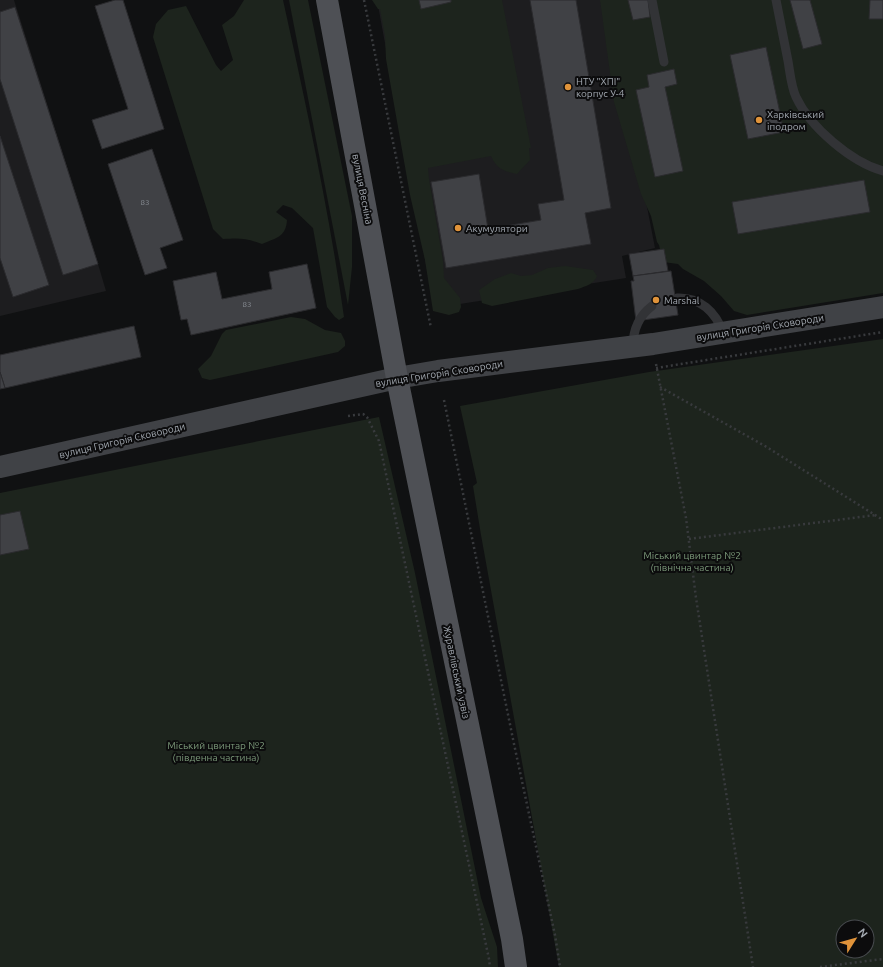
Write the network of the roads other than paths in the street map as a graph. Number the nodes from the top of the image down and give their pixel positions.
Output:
1 (327, 0) edge
2 (652, 0) edge
3 (776, 0) edge
4 (664, 62) dead end
5 (883, 171) edge
6 (677, 298) dead end
7 (652, 306) dead end
8 (883, 307) edge
9 (723, 333) junction
10 (643, 346) junction
11 (397, 378) junction
12 (0, 467) edge
13 (516, 967) edge

1 - 11 main road, вулиця Весніна
2 - 4 lane
3 - 5 lane
6 - 9 lane
7 - 10 lane
8 - 9 street, вулиця Григорія Сковороди
9 - 10 street, вулиця Григорія Сковороди
10 - 11 street, вулиця Григорія Сковороди
11 - 12 street, вулиця Григорія Сковороди
11 - 13 main road, Журавлівський узвіз

